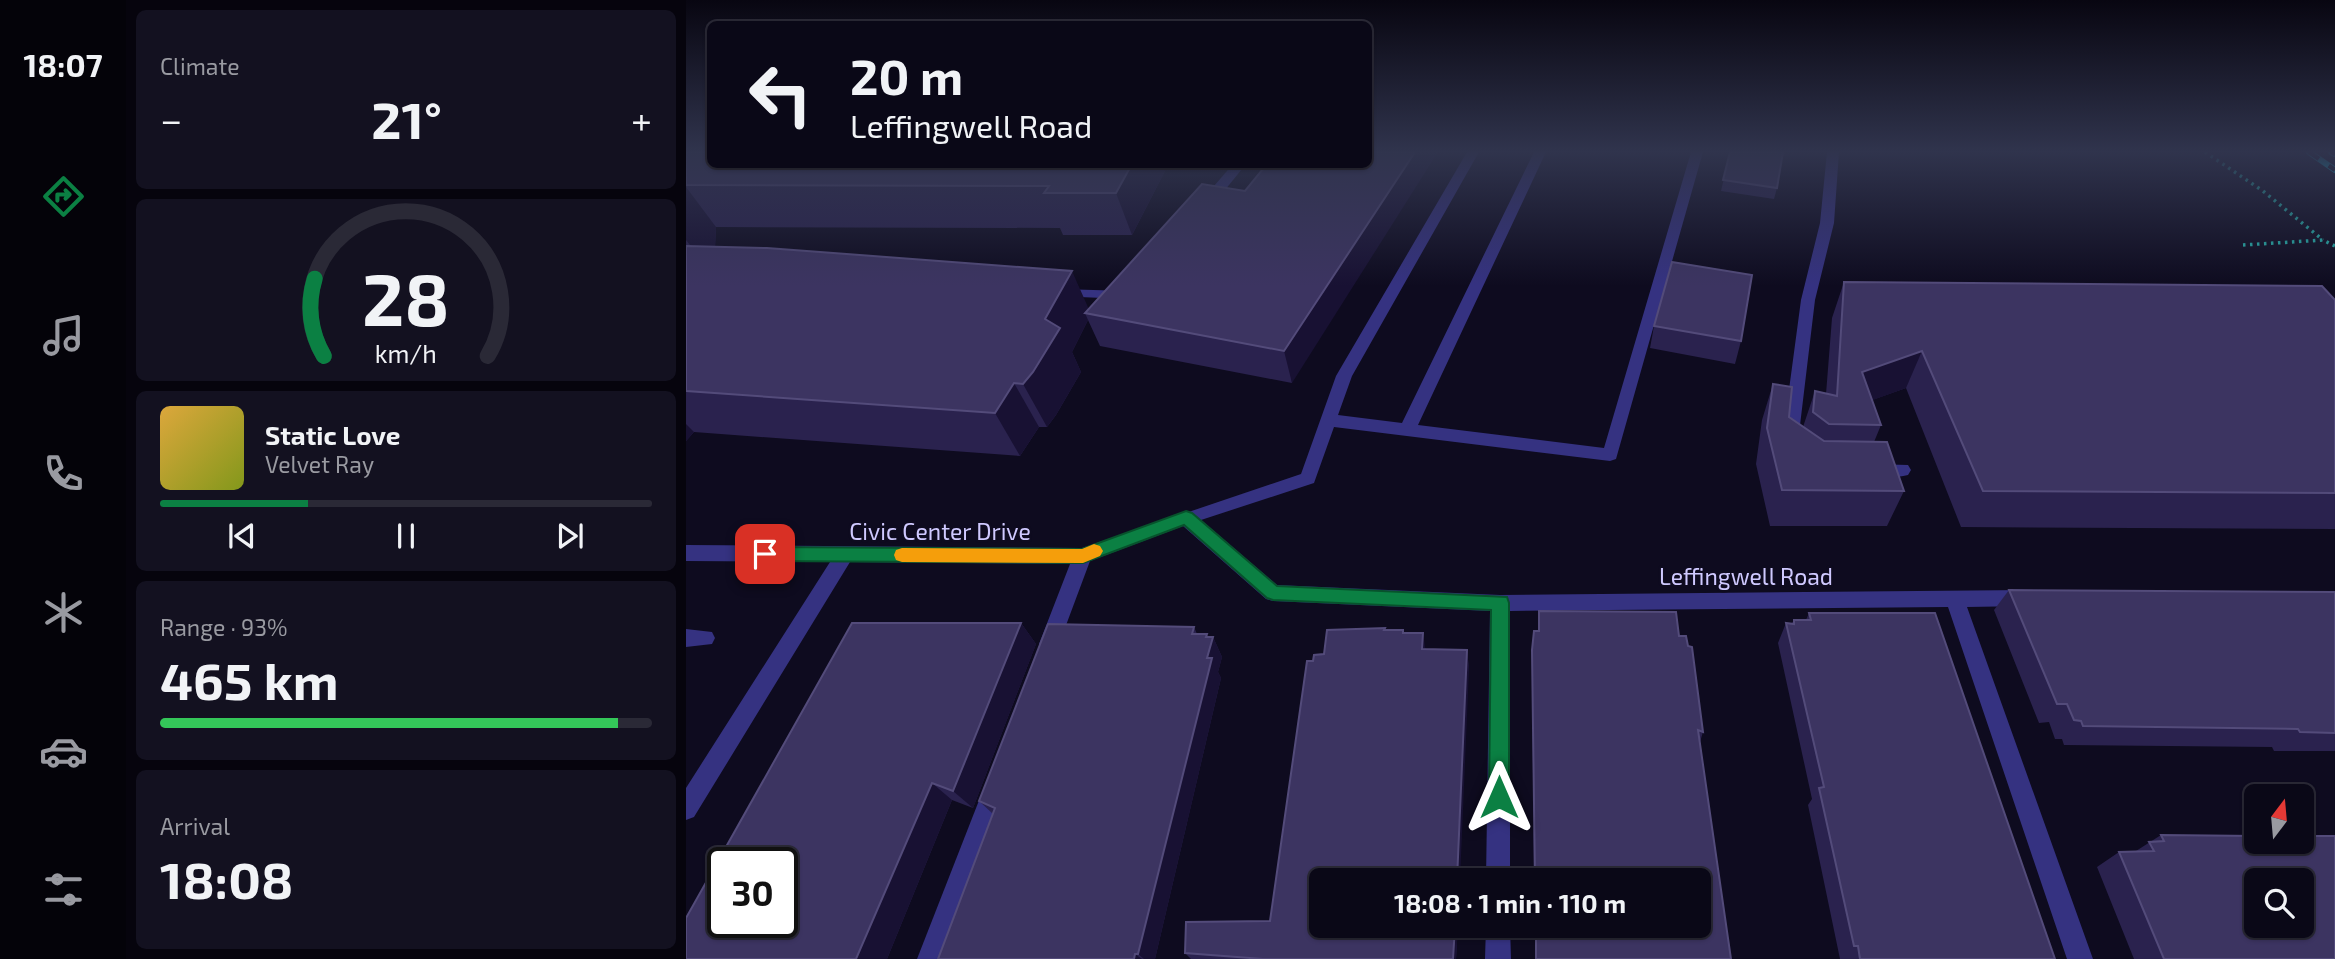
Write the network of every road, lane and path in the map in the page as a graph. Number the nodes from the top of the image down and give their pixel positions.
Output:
1 (1212, 197) edge
2 (1448, 197) edge
3 (1519, 197) edge
4 (1684, 197) edge
5 (1829, 197) edge
6 (2270, 197) edge
7 (1197, 215) edge
8 (2322, 240) junction
9 (2243, 245) dead end
10 (2335, 246) edge
11 (1138, 285) edge
12 (1046, 292) edge
13 (1329, 420) junction
14 (1408, 429) junction
15 (1796, 458) edge
16 (1850, 470) edge
17 (1902, 470) dead end
18 (1186, 518) junction
19 (686, 553) edge
20 (844, 555) junction
21 (1083, 556) junction
22 (2050, 598) edge
23 (1955, 599) junction
24 (1500, 603) junction
25 (1040, 669) edge
26 (1002, 770) edge
27 (686, 809) edge
28 (1498, 868) edge
29 (1498, 938) edge
30 (930, 959) edge
31 (1497, 959) edge
32 (2080, 959) edge

1 - 7 street
2 - 13 street
3 - 14 street
4 - 14 street
5 - 15 street
6 - 8 path
8 - 9 path
8 - 10 path
11 - 12 street
13 - 14 street
13 - 18 street, Civic Center Drive
16 - 17 street
18 - 21 street, Civic Center Drive
18 - 24 street, Leffingwell Road
19 - 20 street, Civic Center Drive
20 - 21 street, Civic Center Drive
20 - 27 street
21 - 25 street
22 - 23 street, Leffingwell Road
23 - 24 street, Leffingwell Road
23 - 32 street
24 - 28 street
26 - 30 street
29 - 31 street

